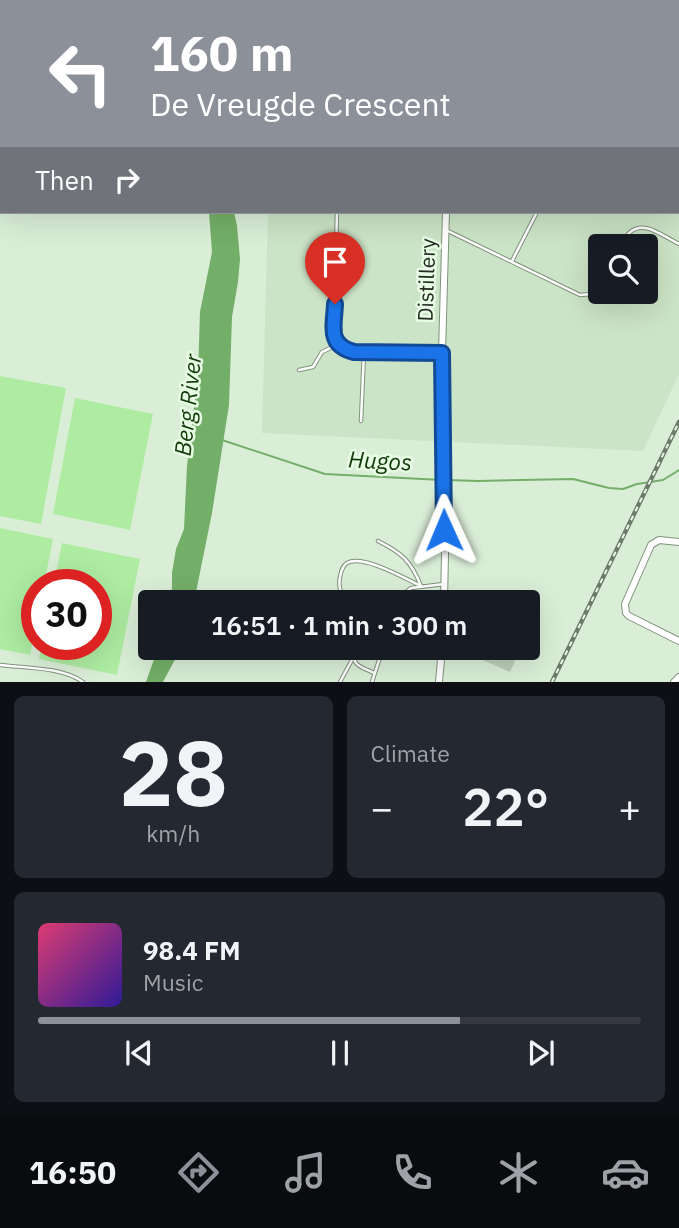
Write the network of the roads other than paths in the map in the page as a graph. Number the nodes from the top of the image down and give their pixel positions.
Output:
1 (337, 214) edge
2 (446, 214) edge
3 (536, 214) edge
4 (446, 230) junction
5 (627, 234) edge
6 (679, 244) edge
7 (512, 261) junction
8 (588, 294) edge
9 (338, 344) junction
10 (364, 352) junction
11 (442, 353) junction
12 (299, 370) dead end
13 (361, 421) dead end
14 (379, 541) dead end
15 (679, 542) edge
16 (444, 584) junction
17 (421, 586) junction
18 (340, 590) edge
19 (408, 590) edge
20 (444, 590) edge
21 (679, 641) edge
22 (352, 660) edge
23 (354, 660) edge
24 (379, 660) edge
25 (441, 660) edge
26 (0, 665) edge
27 (374, 673) junction
28 (679, 677) edge
29 (83, 682) edge
30 (340, 682) edge
31 (372, 682) edge
32 (439, 682) edge
33 (674, 682) edge

1 - 9 lane
2 - 4 street, Distillery
3 - 7 lane
4 - 7 lane
4 - 11 street, Distillery
5 - 6 lane
7 - 8 lane
9 - 10 lane
9 - 12 lane
10 - 11 lane
10 - 13 lane
11 - 16 street, Distillery
14 - 17 lane
15 - 21 street
16 - 17 lane
16 - 20 street, Distillery
17 - 18 lane
17 - 19 lane
22 - 30 lane
23 - 27 lane
24 - 27 lane
25 - 32 street
26 - 29 lane
27 - 31 lane
28 - 33 street

